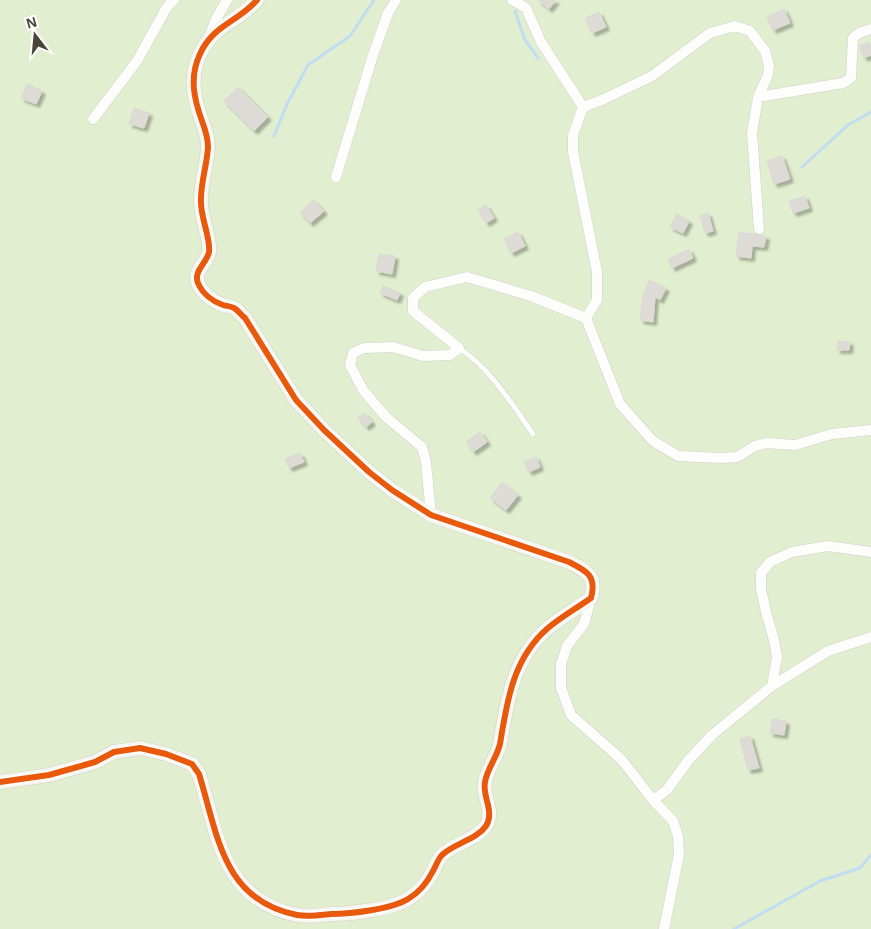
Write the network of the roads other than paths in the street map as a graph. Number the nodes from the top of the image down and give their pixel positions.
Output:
1 (174, 0) edge
2 (227, 0) edge
3 (257, 0) edge
4 (396, 0) edge
5 (512, 0) edge
6 (871, 29) edge
7 (209, 39) junction
8 (758, 97) junction
9 (583, 107) junction
10 (93, 119) dead end
11 (336, 177) dead end
12 (759, 229) dead end
13 (586, 318) junction
14 (459, 348) junction
15 (871, 430) edge
16 (533, 434) dead end
17 (431, 515) junction
18 (871, 552) edge
19 (591, 598) junction
20 (871, 637) edge
21 (772, 686) junction
22 (0, 782) edge
23 (654, 800) junction
24 (664, 929) edge

1 - 10 street
2 - 7 street
3 - 7 street
4 - 11 street
5 - 9 street
6 - 8 street
7 - 17 street
8 - 9 street
8 - 12 street
9 - 13 street
13 - 14 street
13 - 15 street
14 - 16 lane
14 - 17 street
17 - 19 street
18 - 21 street
19 - 22 street
19 - 23 street
20 - 21 street
21 - 23 street
23 - 24 street

